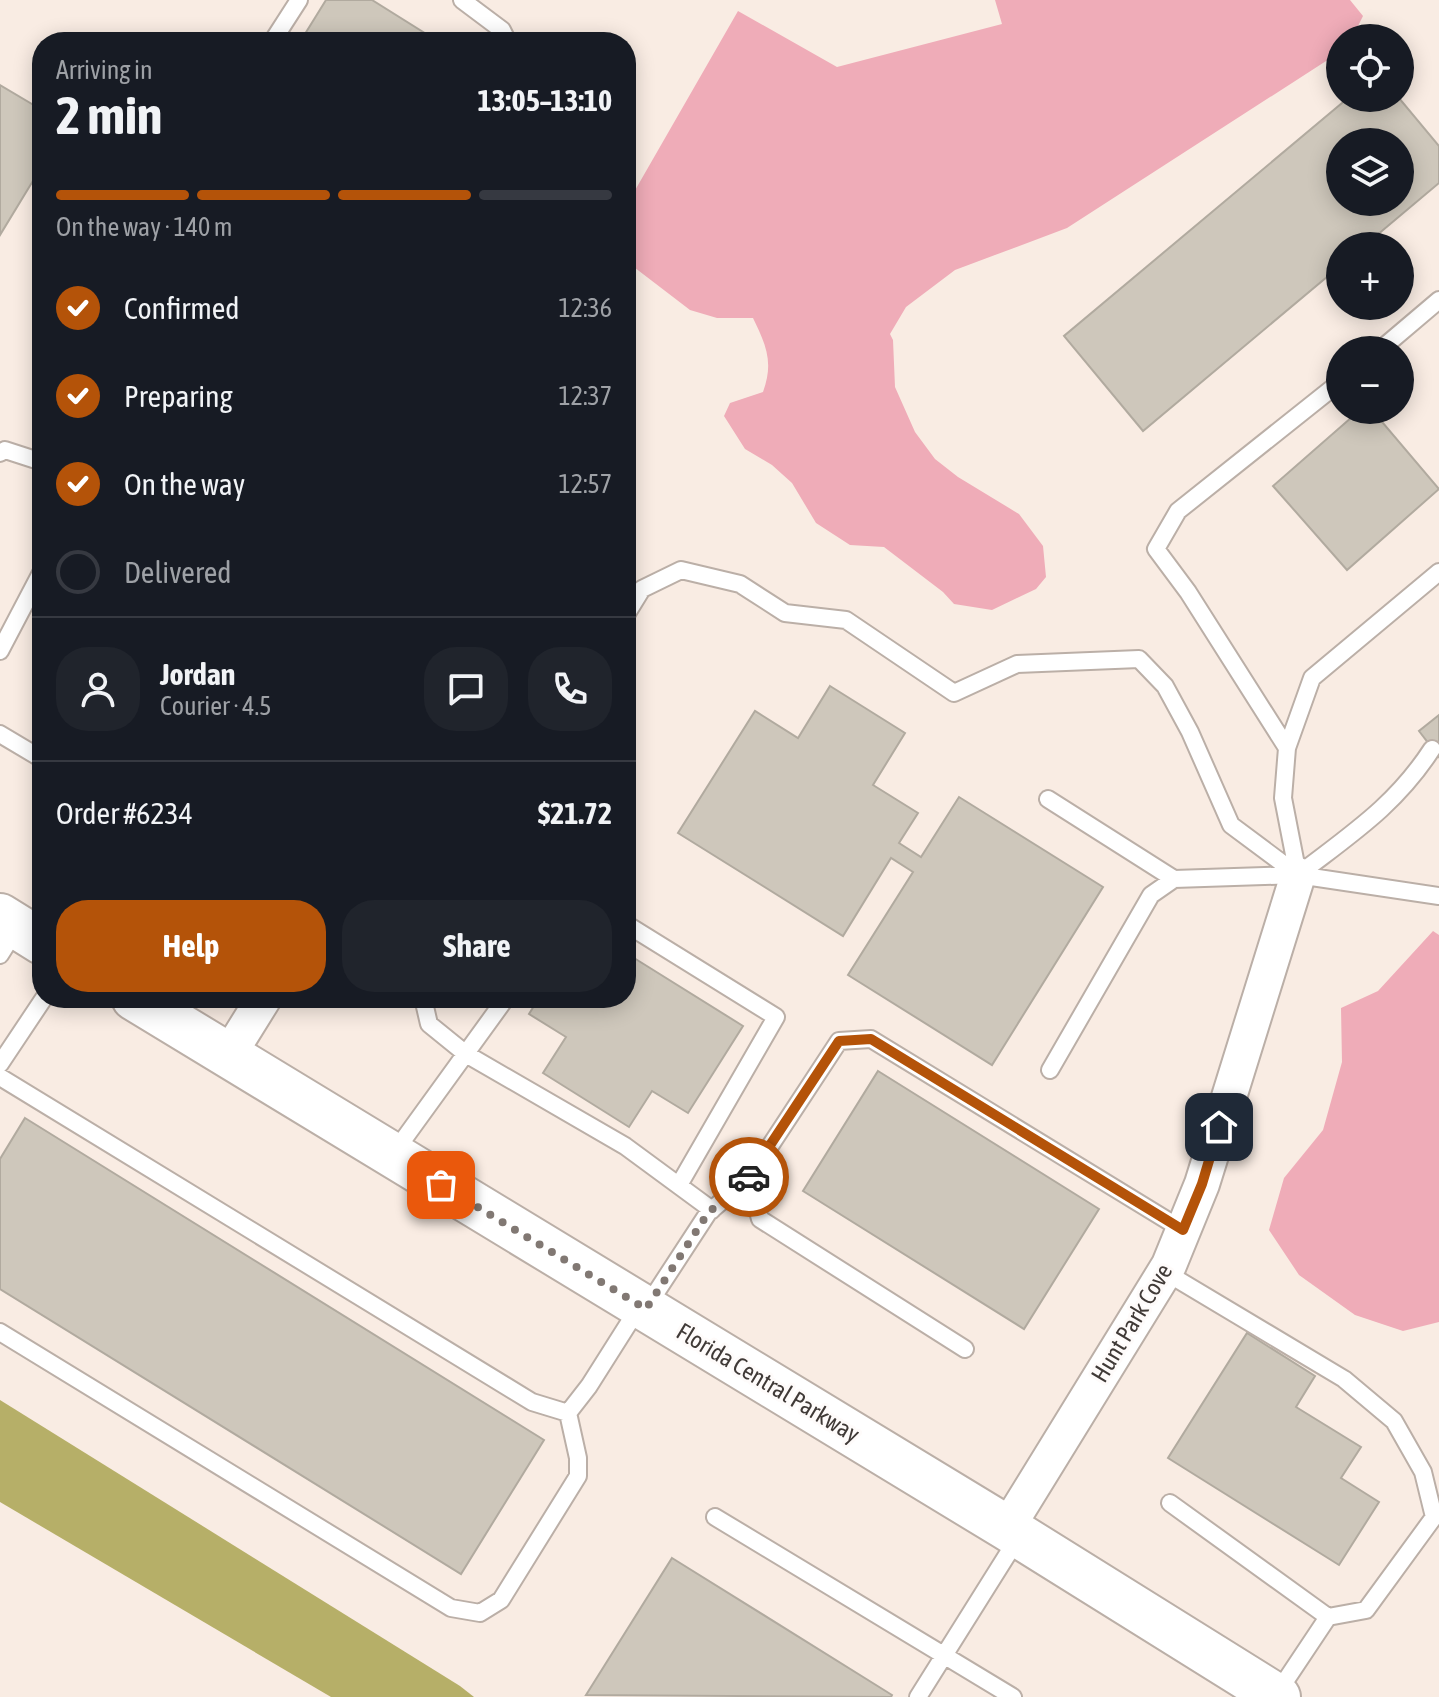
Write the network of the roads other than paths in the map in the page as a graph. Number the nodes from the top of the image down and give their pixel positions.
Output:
1 (299, 0) edge
2 (462, 0) edge
3 (278, 32) edge
4 (503, 32) edge
5 (1439, 300) edge
6 (1397, 336) edge
7 (1326, 393) edge
8 (2, 452) edge
9 (32, 460) edge
10 (1439, 572) edge
11 (32, 590) edge
12 (636, 599) edge
13 (0, 651) edge
14 (0, 734) edge
15 (1287, 748) junction
16 (1432, 749) dead end
17 (32, 753) edge
18 (1048, 799) dead end
19 (1298, 875) junction
20 (1174, 879) junction
21 (1439, 896) edge
22 (636, 930) edge
23 (37, 1008) edge
24 (150, 1008) edge
25 (258, 1008) edge
26 (425, 1008) edge
27 (499, 1008) edge
28 (466, 1054) junction
29 (228, 1056) junction
30 (0, 1064) edge
31 (1050, 1070) dead end
32 (0, 1077) edge
33 (392, 1155) junction
34 (749, 1178) junction
35 (679, 1185) junction
36 (712, 1210) junction
37 (1183, 1230) junction
38 (1165, 1272) junction
39 (643, 1307) junction
40 (0, 1332) edge
41 (965, 1349) dead end
42 (568, 1413) junction
43 (1170, 1503) dead end
44 (715, 1517) dead end
45 (1013, 1532) junction
46 (1328, 1617) junction
47 (944, 1655) junction
48 (1277, 1696) edge
49 (918, 1697) edge
50 (1013, 1697) edge

1 - 3 lane
2 - 4 lane
5 - 6 lane
7 - 15 lane
8 - 9 lane
10 - 15 lane
11 - 13 lane
12 - 19 lane
14 - 17 lane
15 - 19 lane
16 - 19 lane
18 - 20 lane
19 - 20 lane
19 - 21 lane
19 - 37 street, Hunt Park Cove
20 - 31 lane
22 - 35 lane
23 - 30 lane
24 - 29 street, Florida Central Parkway
25 - 29 street
26 - 28 lane
27 - 28 lane
28 - 33 lane
28 - 35 lane
29 - 33 street, Florida Central Parkway
32 - 42 lane
33 - 39 street, Florida Central Parkway
34 - 36 lane
34 - 37 lane
34 - 41 lane
35 - 36 lane
36 - 39 lane
37 - 38 street, Hunt Park Cove
38 - 45 street, Hunt Park Cove
38 - 46 lane
39 - 42 lane
39 - 45 street, Florida Central Parkway
40 - 42 lane
43 - 46 lane
44 - 47 lane
45 - 47 lane
45 - 48 street, Florida Central Parkway
46 - 48 lane
47 - 49 lane
47 - 50 lane

